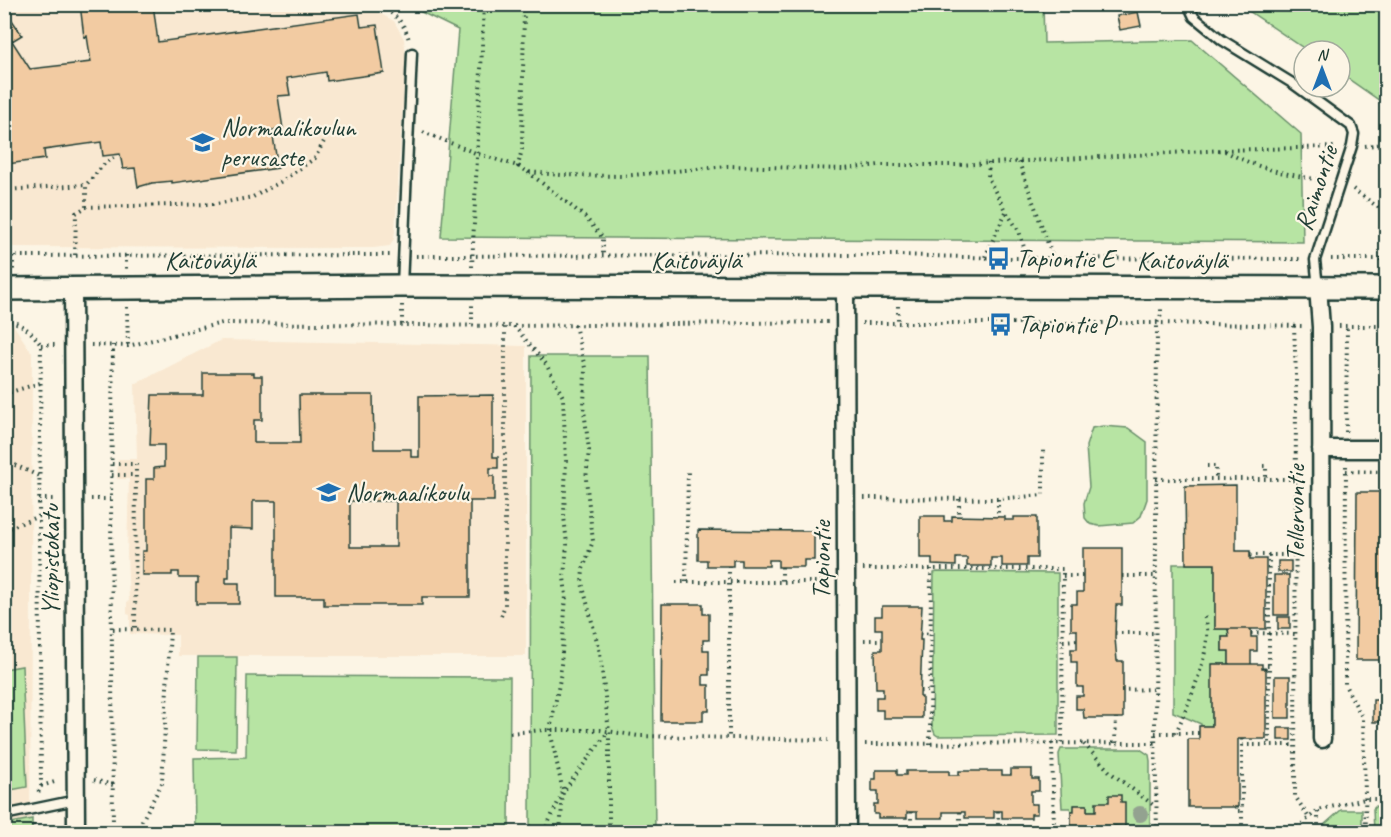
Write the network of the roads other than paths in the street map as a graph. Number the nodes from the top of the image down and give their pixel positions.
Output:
1 (1188, 4) edge
2 (412, 53) road end
3 (402, 286) junction
4 (73, 287) junction
5 (845, 287) junction
6 (1318, 287) junction
7 (1386, 288) edge
8 (4, 289) edge
9 (1321, 449) junction
10 (1386, 449) edge
11 (1322, 739) dead end
12 (76, 800) junction
13 (4, 816) edge
14 (76, 832) edge
15 (847, 832) edge

1 - 6 lane, Raimontie
2 - 3 lane
3 - 4 street, Kaitoväylä
3 - 5 street, Kaitoväylä
4 - 8 street, Kaitoväylä
4 - 12 street, Yliopistokatu
5 - 6 street, Kaitoväylä
5 - 15 street, Tapiontie
6 - 7 street, Kaitoväylä
6 - 9 street, Tellervontie
9 - 10 street
9 - 11 street, Tellervontie
12 - 13 lane
12 - 14 street, Yliopistokatu

